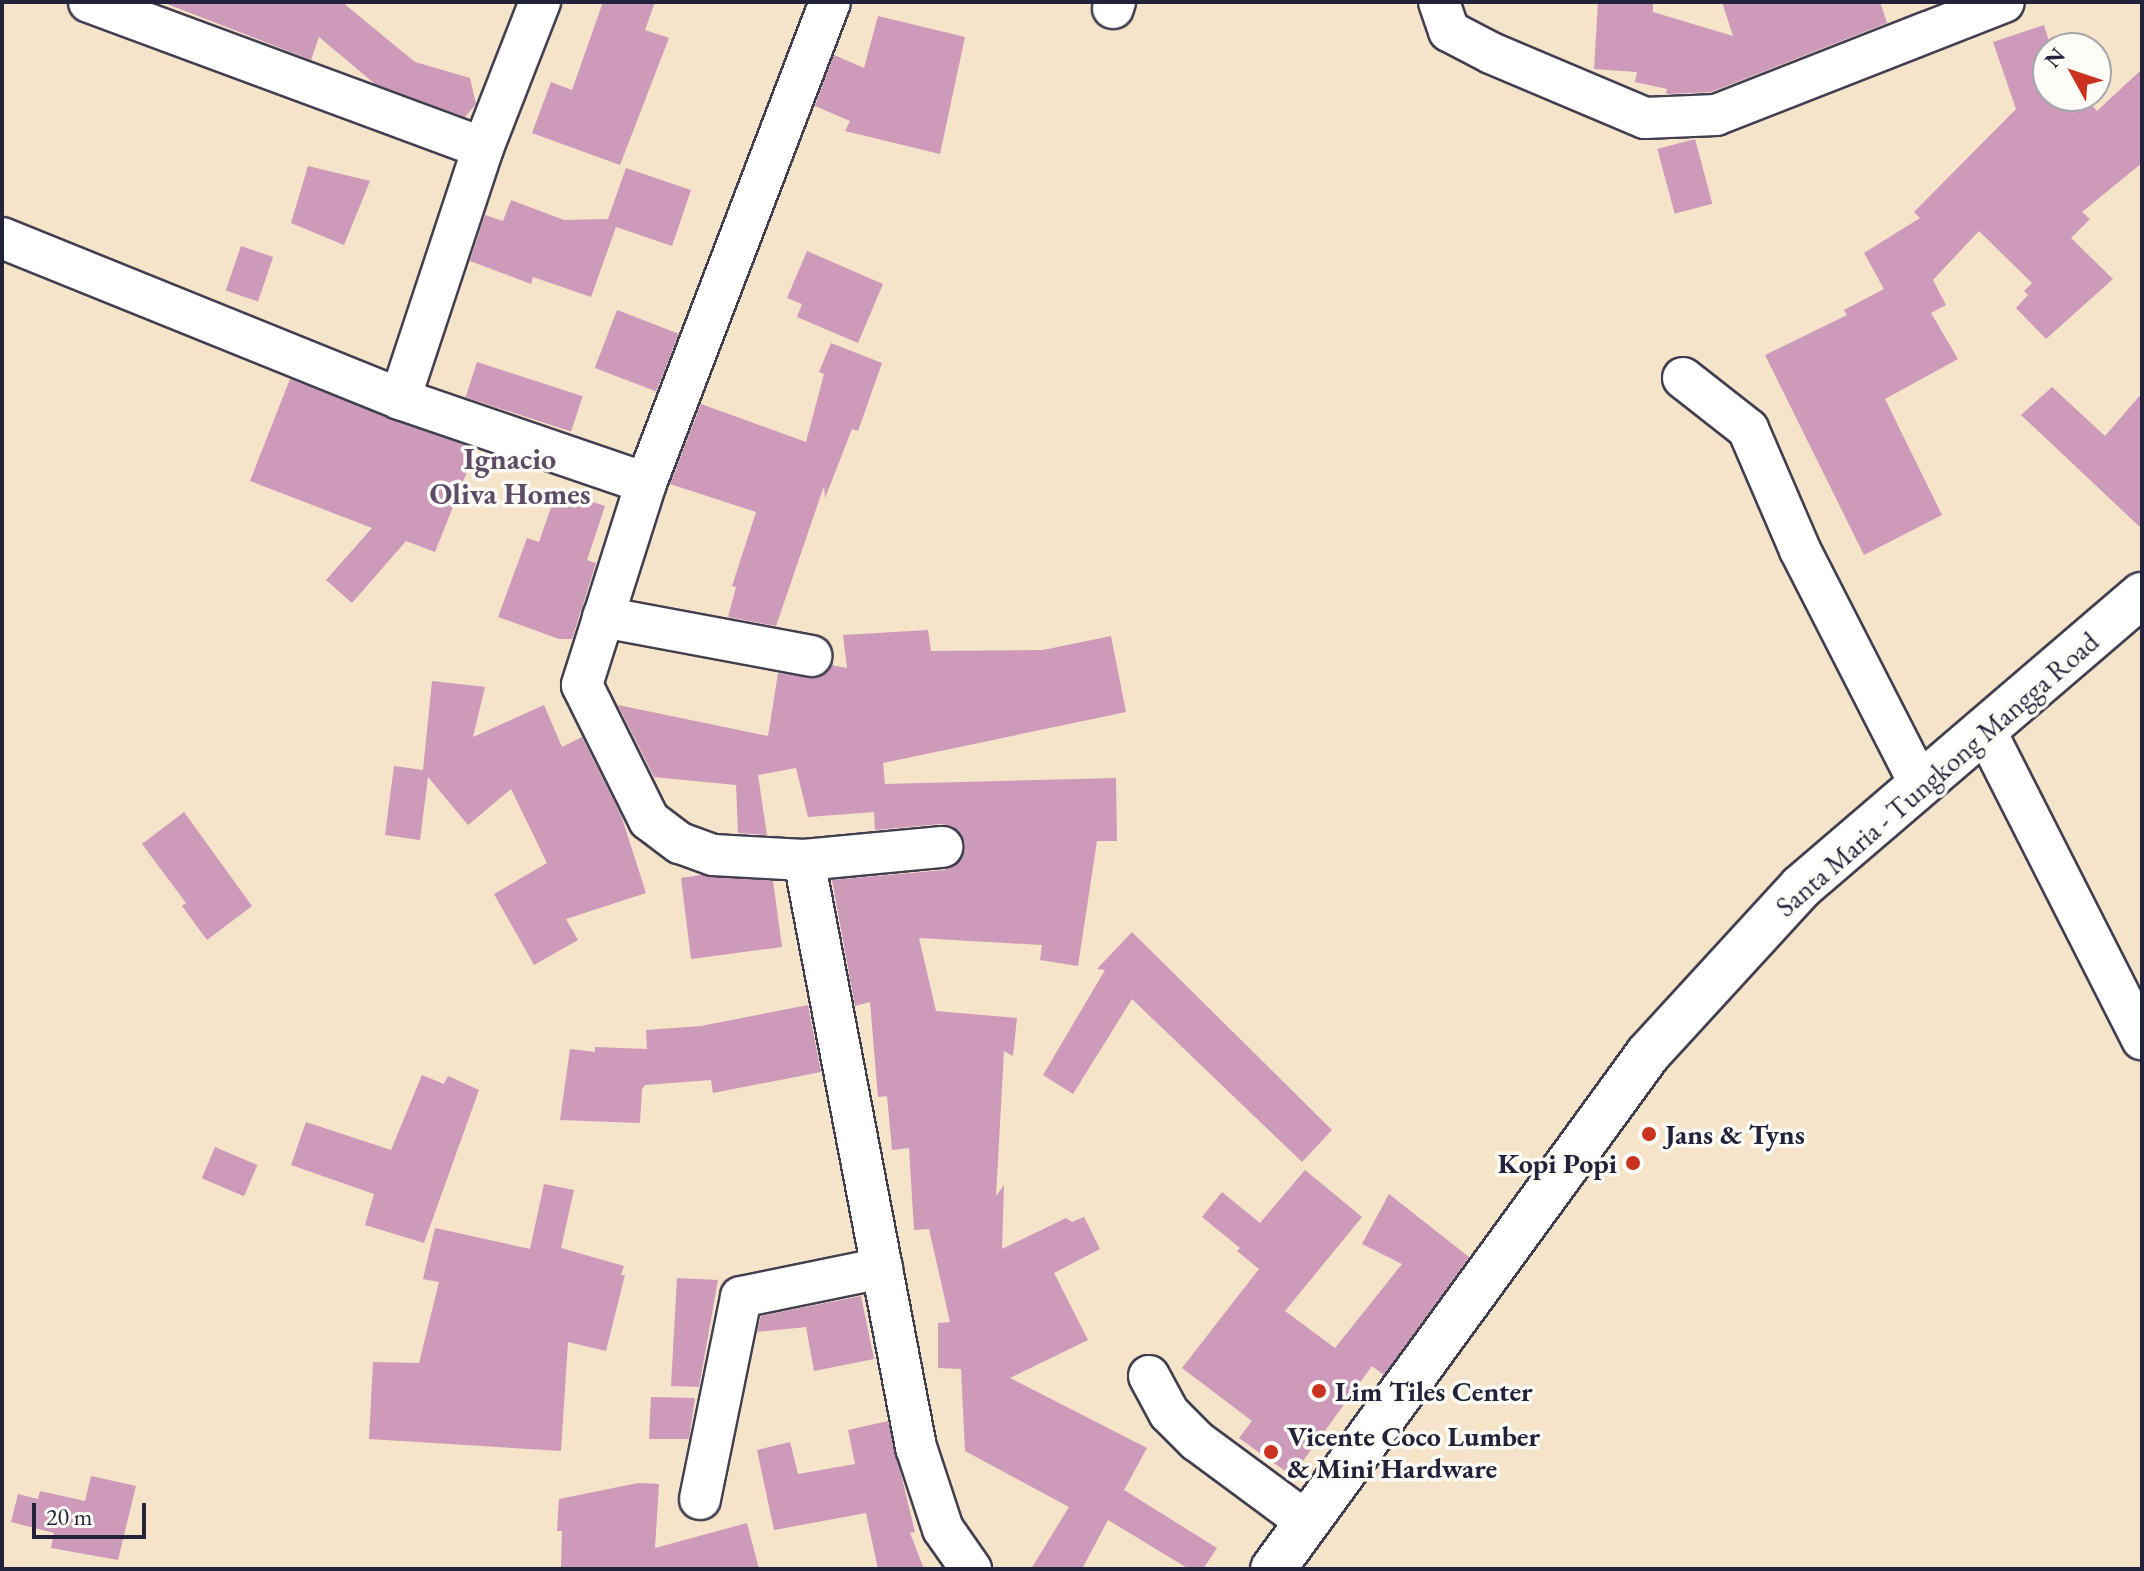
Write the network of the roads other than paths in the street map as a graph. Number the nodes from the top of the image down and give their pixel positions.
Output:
1 (89, 2) edge
2 (540, 2) edge
3 (830, 2) edge
4 (1439, 2) edge
5 (2004, 2) edge
6 (483, 148) junction
7 (2, 238) edge
8 (1683, 378) dead end
9 (400, 399) junction
10 (646, 483) junction
11 (2142, 595) edge
12 (603, 617) junction
13 (811, 656) dead end
14 (1984, 728) junction
15 (1919, 783) junction
16 (942, 847) dead end
17 (804, 860) junction
18 (2142, 1039) edge
19 (882, 1268) junction
20 (1149, 1376) dead end
21 (700, 1499) dead end
22 (1307, 1522) junction
23 (971, 1569) edge
24 (1273, 1569) edge

1 - 6 street
2 - 6 street
3 - 10 street
4 - 5 street
6 - 9 street
7 - 9 street
8 - 15 street
9 - 10 street
10 - 12 street
11 - 14 main road, Santa Maria - Tungkong Mangga Road
12 - 13 street
12 - 17 street
14 - 15 main road, Santa Maria - Tungkong Mangga Road
14 - 18 street
15 - 22 main road, Santa Maria - Tungkong Mangga Road
16 - 17 street
17 - 19 street
19 - 21 street
19 - 23 street
20 - 22 street
22 - 24 main road, Santa Maria - Tungkong Mangga Road

